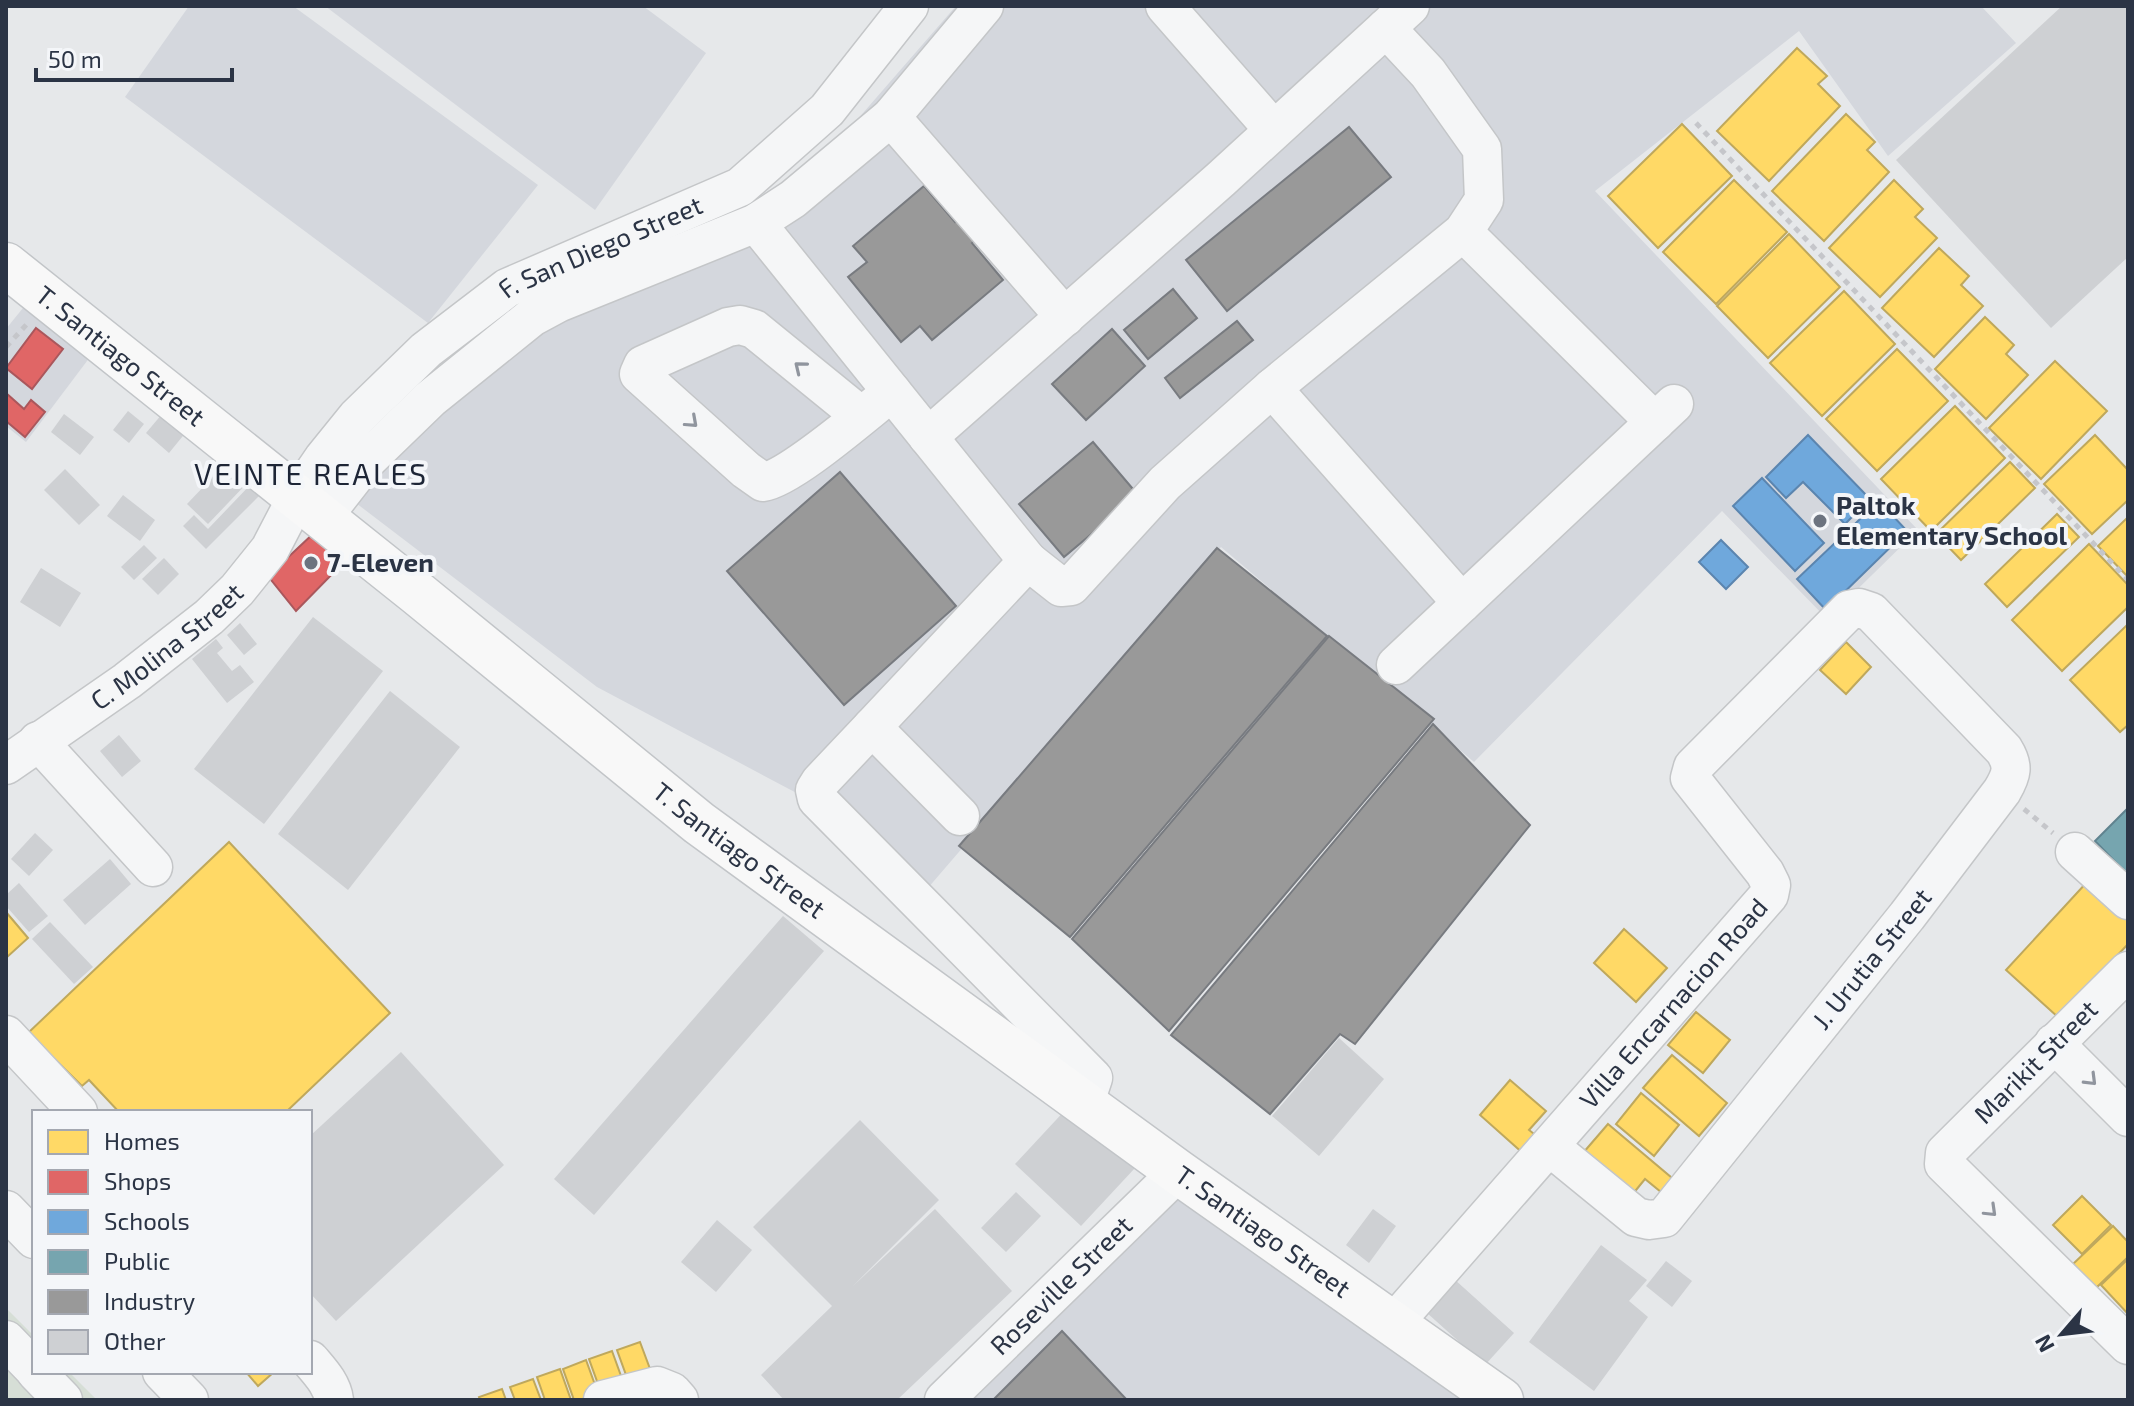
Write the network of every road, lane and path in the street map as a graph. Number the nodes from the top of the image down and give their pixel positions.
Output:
1 (909, 6) edge
2 (984, 6) edge
3 (1165, 6) edge
4 (1398, 17) edge
5 (891, 117) junction
6 (1696, 123) dead end
7 (1273, 129) junction
8 (756, 223) junction
9 (1463, 232) junction
10 (6, 265) edge
11 (1065, 317) junction
12 (1272, 388) junction
13 (892, 392) junction
14 (861, 416) junction
15 (928, 437) junction
16 (336, 470) junction
17 (310, 508) junction
18 (1028, 561) junction
19 (2128, 580) edge
20 (1462, 603) junction
21 (1849, 610) joint
22 (1396, 665) dead end
23 (872, 727) junction
24 (38, 741) junction
25 (6, 765) edge
26 (2002, 791) junction
27 (960, 816) dead end
28 (2075, 852) joint
29 (153, 867) dead end
30 (2128, 900) edge
31 (2128, 971) edge
32 (6, 1035) edge
33 (2054, 1043) junction
34 (1085, 1102) junction
35 (76, 1110) edge
36 (2128, 1117) edge
37 (1549, 1146) junction
38 (1178, 1172) junction
39 (6, 1210) edge
40 (32, 1237) edge
41 (1393, 1324) junction
42 (6, 1340) edge
43 (2128, 1345) edge
44 (312, 1362) edge
45 (32, 1368) edge
46 (38, 1374) edge
47 (164, 1374) edge
48 (63, 1400) edge
49 (189, 1400) edge
50 (334, 1400) edge
51 (603, 1400) edge
52 (679, 1400) edge
53 (944, 1400) edge
54 (1501, 1400) edge

1 - 16 street, F. San Diego Street
2 - 5 street
3 - 7 street
4 - 7 street
4 - 9 street
5 - 8 street
5 - 11 street
6 - 19 path
7 - 11 street
8 - 13 street
8 - 16 street
9 - 12 street
9 - 20 street
10 - 17 main road, T. Santiago Street
11 - 15 street
12 - 18 street
12 - 20 street
13 - 14 street
13 - 15 street
14 -> 14 street
15 - 18 street
16 - 17 street, C. Molina Street
17 - 24 street, C. Molina Street
17 - 34 main road, T. Santiago Street
18 - 23 street
20 - 22 street
21 - 26 street, J. Urutia Street
21 - 37 street, Villa Encarnacion Road
23 - 27 street
23 - 34 street
24 - 25 street, C. Molina Street
24 - 29 street
26 - 28 path
26 - 37 street, J. Urutia Street
28 - 30 street
31 - 33 street, Marikit Street
32 - 35 street
33 -> 36 street
33 -> 43 street, Marikit Street
34 - 38 main road, T. Santiago Street
37 - 41 street, Villa Encarnacion Road
38 - 41 main road, T. Santiago Street
38 - 53 street, Roseville Street
39 - 40 street
41 - 54 main road, T. Santiago Street
42 - 45 street
44 - 50 street
46 - 48 street
47 - 49 street
51 - 52 street

